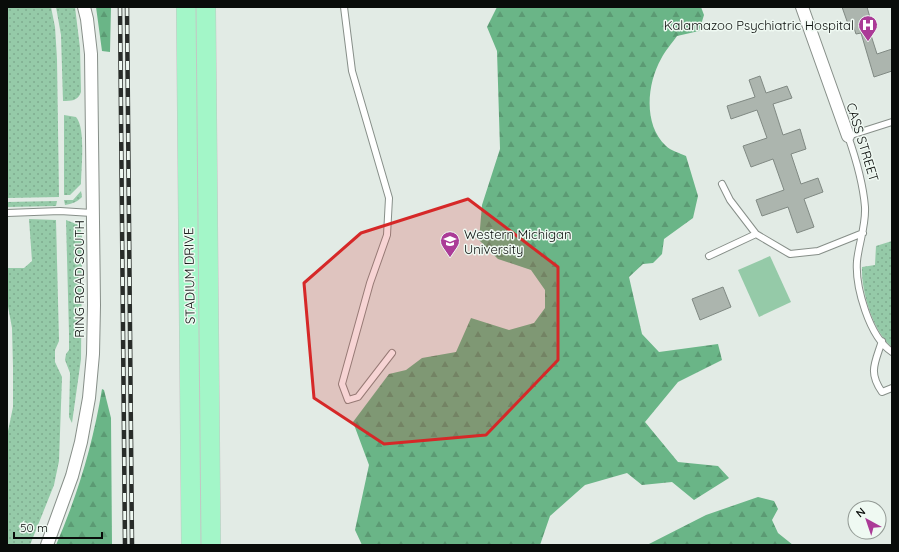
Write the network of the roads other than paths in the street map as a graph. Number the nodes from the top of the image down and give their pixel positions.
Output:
1 (84, 7) edge
2 (186, 7) edge
3 (206, 7) edge
4 (344, 7) edge
5 (802, 7) edge
6 (892, 122) edge
7 (848, 136) junction
8 (722, 184) dead end
9 (7, 212) edge
10 (92, 213) junction
11 (863, 233) junction
12 (756, 234) junction
13 (709, 256) dead end
14 (882, 341) junction
15 (892, 352) edge
16 (392, 353) dead end
17 (892, 388) edge
18 (47, 545) edge
19 (191, 545) edge
20 (211, 545) edge

1 - 10 street, RING ROAD SOUTH
2 - 19 main road, STADIUM DRIVE
3 - 20 main road, STADIUM DRIVE
4 - 16 lane
5 - 7 street, CASS STREET
6 - 7 lane
7 - 11 lane, CASS STREET
8 - 12 lane
9 - 10 lane
10 - 18 street, RING ROAD SOUTH
11 - 12 lane
11 - 14 lane, CASS STREET
12 - 13 lane
14 - 15 lane, CASS STREET
14 - 17 lane

